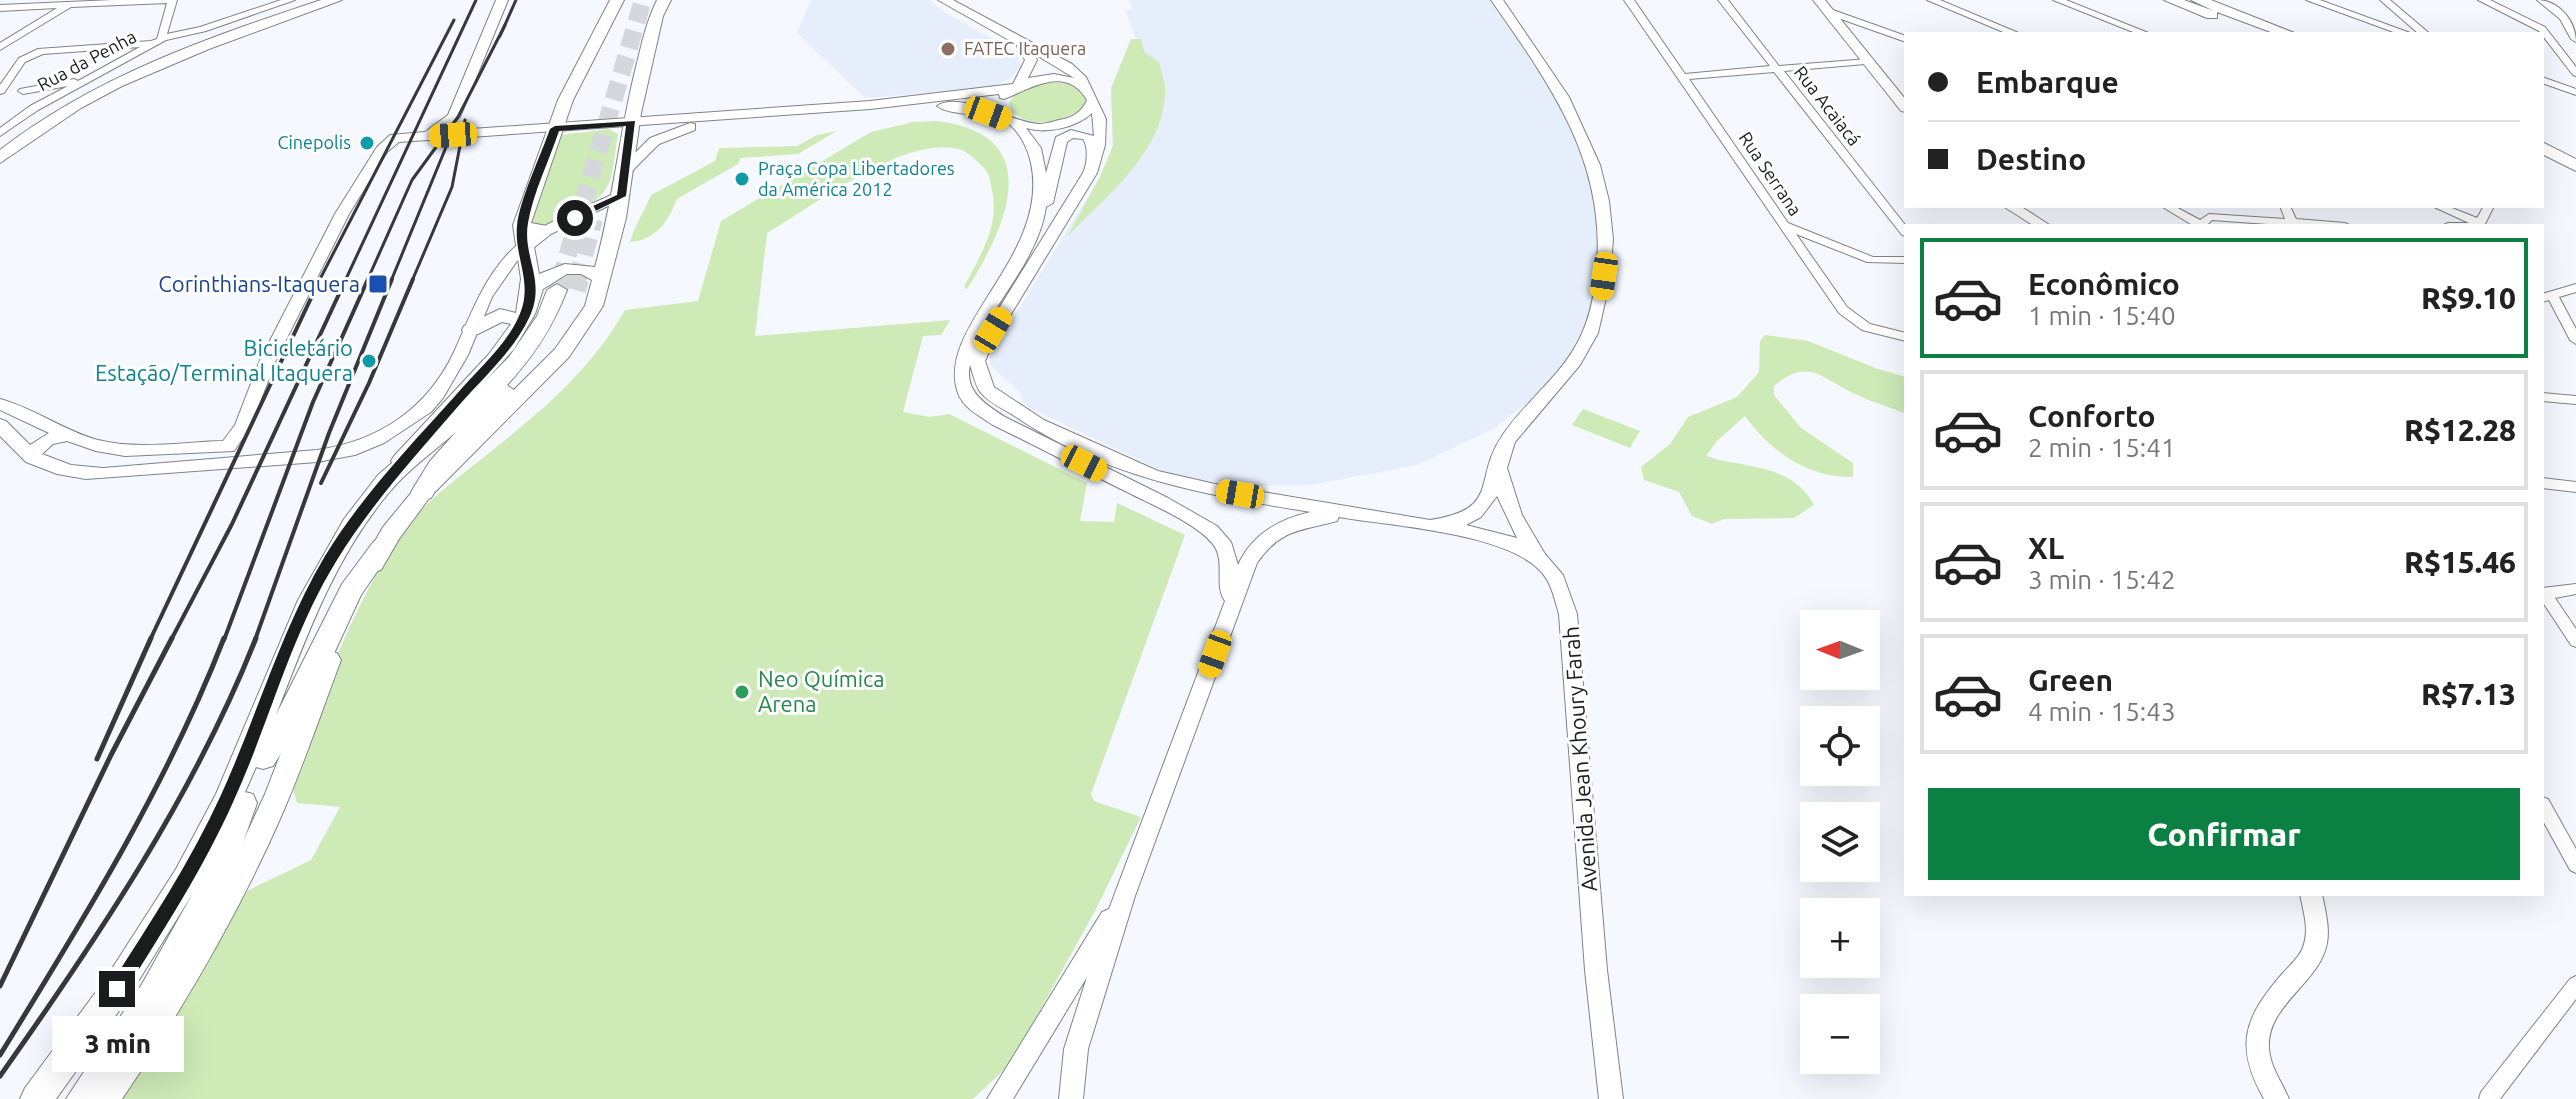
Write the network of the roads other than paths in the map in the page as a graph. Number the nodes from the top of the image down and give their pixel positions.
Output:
1 (171, 0) edge
2 (290, 0) edge
3 (311, 0) edge
4 (335, 0) edge
5 (502, 0) edge
6 (603, 0) edge
7 (617, 0) edge
8 (664, 0) edge
9 (944, 0) edge
10 (1497, 0) edge
11 (1629, 0) edge
12 (1723, 0) edge
13 (1932, 0) edge
14 (2058, 0) edge
15 (2171, 0) edge
16 (2198, 0) edge
17 (2311, 0) edge
18 (2385, 0) edge
19 (2483, 0) edge
20 (2542, 0) edge
21 (74, 2) edge
22 (1823, 5) edge
23 (0, 8) edge
24 (2564, 17) junction
25 (2576, 25) edge
26 (2011, 32) edge
27 (2141, 32) edge
28 (2258, 32) edge
29 (2285, 32) edge
30 (2402, 32) edge
31 (2423, 32) edge
32 (1904, 38) edge
33 (161, 39) junction
34 (1020, 40) junction
35 (2576, 41) edge
36 (591, 44) junction
37 (0, 47) edge
38 (2576, 49) edge
39 (1865, 61) junction
40 (1778, 69) junction
41 (2576, 73) edge
42 (1681, 77) junction
43 (88, 79) junction
44 (2544, 81) edge
45 (1016, 86) junction
46 (571, 87) junction
47 (0, 91) edge
48 (23, 91) junction
49 (2576, 92) edge
50 (1090, 94) junction
51 (1900, 95) edge
52 (34, 108) junction
53 (454, 117) junction
54 (1012, 122) junction
55 (631, 123) junction
56 (555, 129) junction
57 (537, 130) junction
58 (0, 133) edge
59 (471, 134) junction
60 (2544, 135) edge
61 (424, 137) junction
62 (0, 141) edge
63 (2544, 148) edge
64 (2576, 152) edge
65 (0, 158) edge
66 (2576, 166) edge
67 (627, 168) junction
68 (1090, 173) junction
69 (621, 196) junction
70 (2013, 208) edge
71 (2170, 208) edge
72 (2286, 208) edge
73 (2441, 208) edge
74 (1041, 212) junction
75 (2291, 221) junction
76 (1782, 224) junction
77 (2041, 224) edge
78 (2200, 224) edge
79 (2202, 224) edge
80 (2323, 224) edge
81 (2476, 224) edge
82 (522, 225) junction
83 (1904, 230) edge
84 (546, 231) junction
85 (523, 248) junction
86 (1904, 260) edge
87 (603, 281) junction
88 (2576, 288) edge
89 (530, 294) junction
90 (2548, 297) edge
91 (522, 321) junction
92 (471, 330) junction
93 (1904, 337) edge
94 (2576, 340) edge
95 (518, 374) junction
96 (2544, 397) edge
97 (2576, 400) edge
98 (0, 404) edge
99 (0, 425) edge
100 (72, 435) junction
101 (105, 447) junction
102 (32, 458) junction
103 (1500, 461) junction
104 (75, 473) junction
105 (2544, 483) edge
106 (380, 487) junction
107 (2576, 487) edge
108 (423, 492) junction
109 (1362, 516) junction
110 (1430, 526) junction
111 (382, 547) junction
112 (1543, 561) junction
113 (2576, 589) edge
114 (2544, 594) edge
115 (2544, 595) edge
116 (1225, 626) junction
117 (2576, 641) edge
118 (263, 758) junction
119 (243, 803) junction
120 (2544, 808) edge
121 (2576, 865) edge
122 (1124, 896) junction
123 (2311, 896) edge
124 (2576, 985) edge
125 (1608, 1094) edge
126 (36, 1099) edge
127 (56, 1099) edge
128 (82, 1099) edge
129 (104, 1099) edge
130 (999, 1099) edge
131 (1071, 1099) edge
132 (2277, 1099) edge
133 (2488, 1099) edge

1 - 21 street
1 - 33 street, Rua da Penha
2 - 33 street
3 - 62 main road
4 - 65 main road
5 - 53 street
6 - 36 main road
7 - 36 main road
8 - 55 main road
9 - 34 street
10 - 103 street
11 - 42 street, Rua Serrana
12 - 40 street, Rua Acaiacá
13 - 26 street
14 - 27 street
15 - 28 main road
16 - 29 main road
17 - 30 street
18 - 31 street
19 - 41 street
20 - 24 street
21 - 23 street
21 - 37 street
22 - 32 street
22 - 39 street
24 - 25 street
24 - 35 street
33 - 43 street, Rua da Penha
33 - 47 street
34 - 45 street
34 - 50 street
35 - 38 street
36 - 46 main road
39 - 40 street
39 - 51 street
40 - 42 street
40 - 83 street, Rua Acaiacá
42 - 76 street, Rua Serrana
43 - 48 street
43 - 52 street, Rua da Penha
44 - 49 street
45 - 50 street
45 - 54 street
45 - 55 street
46 - 56 main road
46 - 57 main road
47 - 48 street
48 - 52 street
50 - 54 street
50 - 68 street
52 - 58 street, Rua da Penha
53 - 59 street
53 - 61 street
54 - 67 street
54 - 74 street
55 - 56 street
55 - 67 main road
56 - 57 street
56 - 82 main road
57 - 59 street
59 - 61 street
60 - 64 main road
61 - 101 street
63 - 66 main road
67 - 69 main road
68 - 74 street
68 - 109 street
69 - 84 street
69 - 87 main road
70 - 77 street
71 - 78 street
72 - 75 street
73 - 81 street
74 - 116 street
75 - 79 street
75 - 80 street
76 - 86 street
76 - 93 street, Rua Serrana
82 - 84 main road
82 - 85 main road
84 - 85 street
85 - 89 main road
85 - 92 street
87 - 89 main road
87 - 108 main road
88 - 90 street
89 - 91 main road
90 - 94 street
91 - 92 main road
91 - 106 main road
92 - 104 street
95 - 106 highway
95 - 108 highway
95 - 118 highway
96 - 97 street
98 - 100 street
99 - 102 street
100 - 101 street
100 - 102 street
101 - 104 street
102 - 104 street
103 - 110 street
103 - 112 street, Avenida Jean Khoury Farah
105 - 107 street
106 - 126 highway
108 - 111 main road
109 - 110 street
109 - 116 street
110 - 112 street
111 - 118 highway
111 - 129 main road
112 - 125 street, Avenida Jean Khoury Farah
113 - 114 street
115 - 117 street
116 - 122 street
118 - 119 highway
119 - 127 highway
119 - 128 highway
120 - 121 street
122 - 130 street
122 - 131 street
123 - 132 street
124 - 133 street

